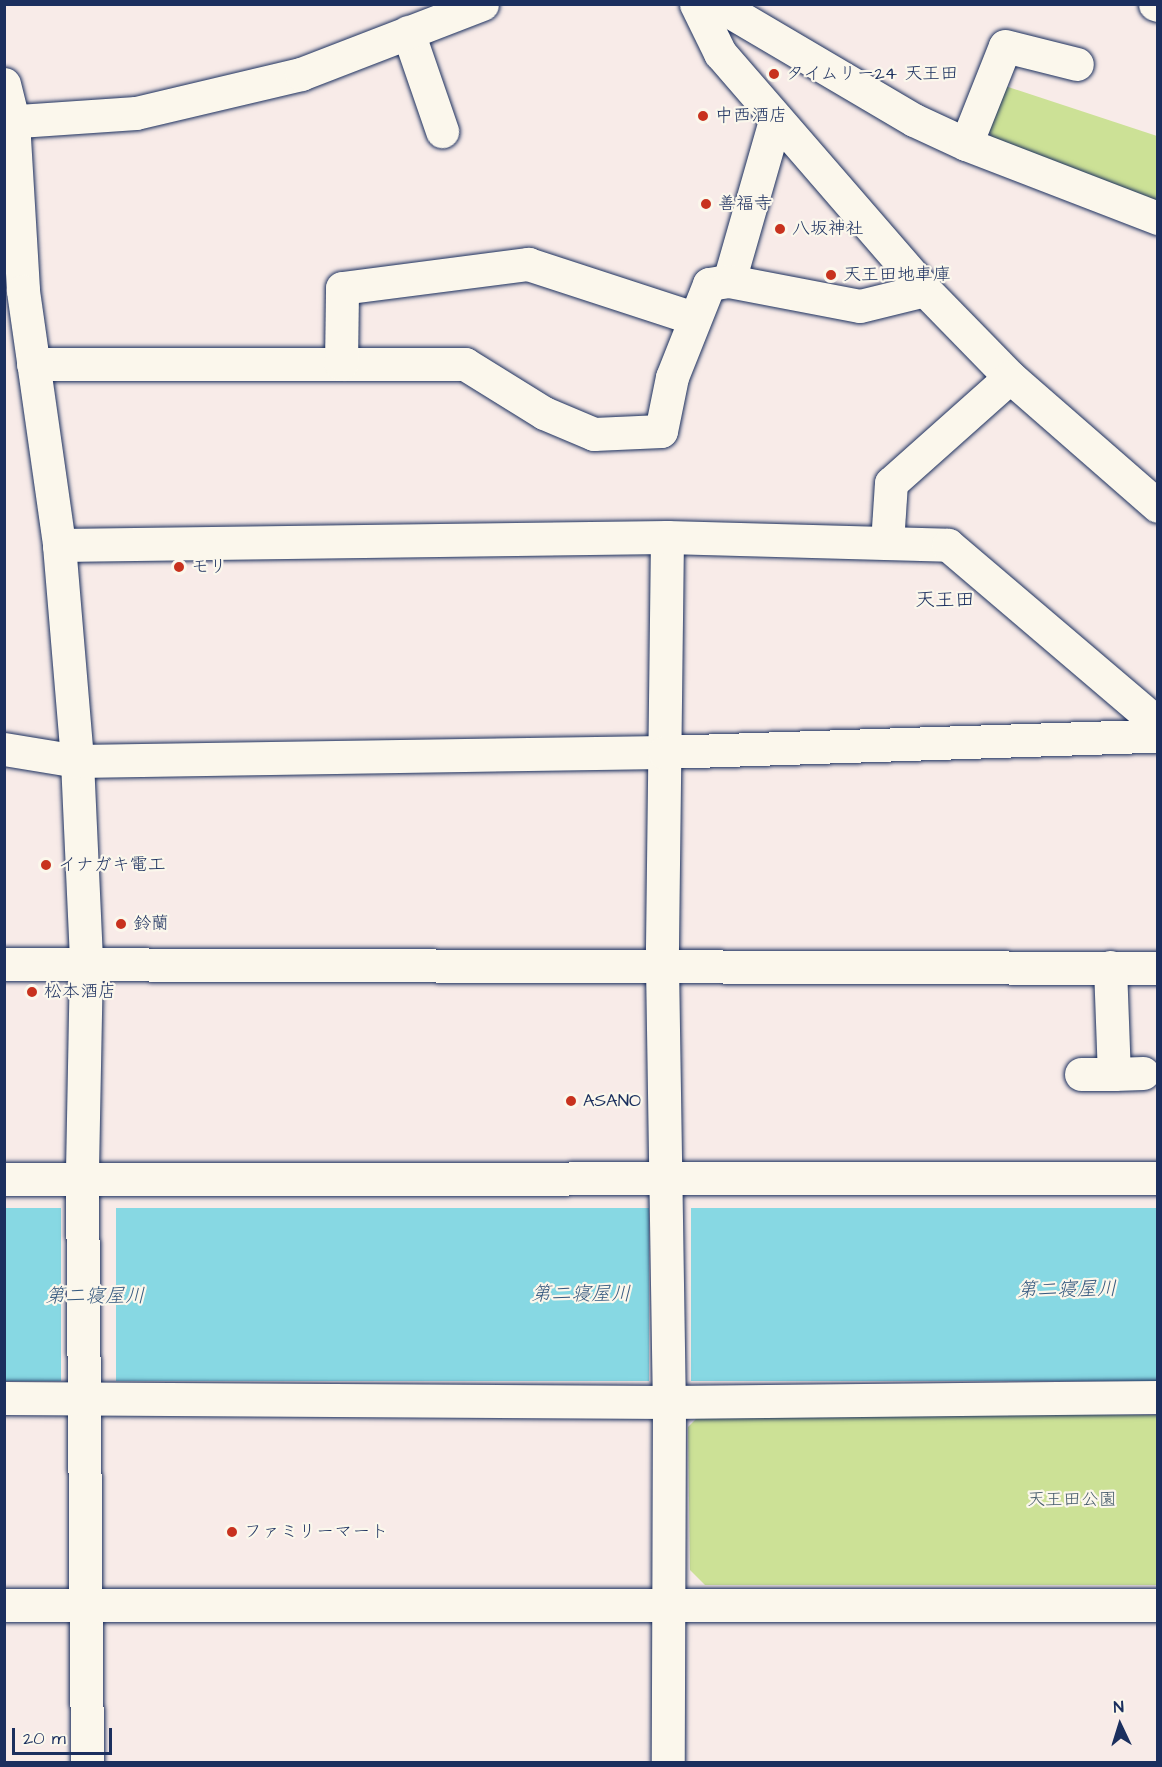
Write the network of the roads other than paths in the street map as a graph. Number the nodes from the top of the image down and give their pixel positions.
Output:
1 (482, 4) edge
2 (696, 4) edge
3 (717, 4) edge
4 (408, 32) junction
5 (1077, 64) dead end
6 (4, 84) edge
7 (775, 121) junction
8 (9, 122) edge
9 (442, 131) dead end
10 (966, 144) junction
11 (1158, 218) edge
12 (729, 281) junction
13 (925, 290) junction
14 (14, 292) edge
15 (693, 318) junction
16 (33, 364) junction
17 (341, 364) junction
18 (1010, 377) junction
19 (1158, 506) edge
20 (667, 537) junction
21 (887, 543) junction
22 (59, 545) junction
23 (1158, 724) edge
24 (1158, 736) edge
25 (4, 749) edge
26 (664, 753) junction
27 (76, 761) junction
28 (86, 962) junction
29 (4, 964) edge
30 (662, 964) junction
31 (1110, 967) junction
32 (1158, 968) edge
33 (1081, 1074) dead end
34 (1158, 1178) edge
35 (4, 1179) edge
36 (82, 1192) junction
37 (667, 1193) junction
38 (85, 1392) junction
39 (669, 1393) junction
40 (1158, 1397) edge
41 (4, 1398) edge
42 (669, 1604) junction
43 (4, 1605) edge
44 (1158, 1605) edge
45 (87, 1606) junction
46 (87, 1762) edge
47 (668, 1762) edge

1 - 4 street
2 - 7 street
3 - 10 street
4 - 8 street
4 - 9 street
5 - 10 street
6 - 8 street
7 - 12 street
7 - 13 street
8 - 14 street
10 - 11 street
12 - 13 street
12 - 15 street
13 - 18 street
14 - 16 street
15 - 17 street
15 - 17 street
16 - 17 street
16 - 22 street
18 - 19 street
18 - 21 street
20 - 21 street
20 - 22 street
20 - 26 street
21 - 23 street
22 - 27 street
24 - 26 street
25 - 27 street
26 - 27 street
26 - 30 street
27 - 28 street
28 - 29 street
28 - 30 street
28 - 36 street
30 - 31 street
30 - 37 street
31 - 32 street
31 - 33 street
34 - 37 street
35 - 36 street
36 - 37 street
36 - 38 street
37 - 39 street
38 - 39 street
38 - 41 street
38 - 45 street
39 - 40 street
39 - 42 street
42 - 44 street
42 - 45 street
42 - 47 street
43 - 45 street
45 - 46 street

